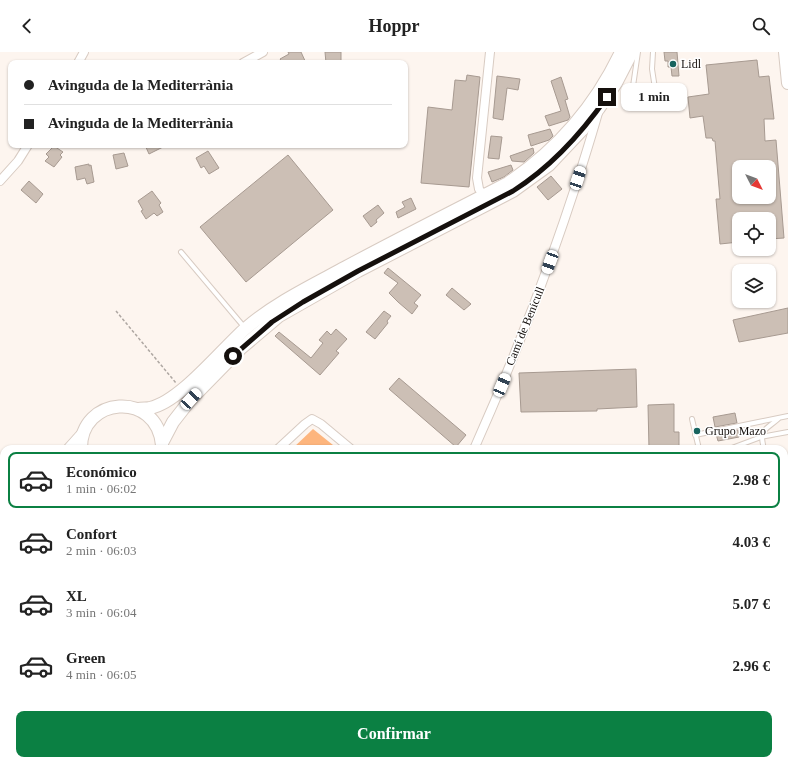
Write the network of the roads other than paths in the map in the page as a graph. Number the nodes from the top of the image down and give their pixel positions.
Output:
1 (263, 52) edge
2 (490, 52) edge
3 (632, 52) edge
4 (638, 52) edge
5 (653, 52) edge
6 (785, 52) edge
7 (619, 56) edge
8 (248, 60) edge
9 (788, 82) edge
10 (599, 108) junction
11 (26, 148) edge
12 (0, 181) edge
13 (484, 196) junction
14 (182, 252) dead end
15 (245, 329) junction
16 (138, 408) junction
17 (788, 416) edge
18 (779, 418) junction
19 (692, 419) dead end
20 (84, 430) junction
21 (788, 432) edge
22 (695, 435) junction
23 (761, 437) junction
24 (71, 445) edge
25 (81, 445) edge
26 (162, 445) edge
27 (162, 445) edge
28 (282, 445) edge
29 (347, 445) edge
30 (476, 445) edge
31 (698, 445) edge
32 (740, 445) edge
33 (763, 445) edge

1 - 8 street
2 - 13 street
3 - 10 main road
4 - 5 lane
6 - 9 main road
7 - 13 main road
10 - 26 main road
10 - 30 street, Camí de Benicull
11 - 12 street
13 - 15 main road
14 - 15 lane
15 - 16 main road
16 - 20 main road
16 - 27 main road
17 - 18 lane
18 - 22 lane
18 - 23 lane
19 - 22 lane
20 - 24 street
20 - 25 main road
21 - 23 lane
22 - 31 lane
23 - 32 lane
23 - 33 lane
28 - 29 street

